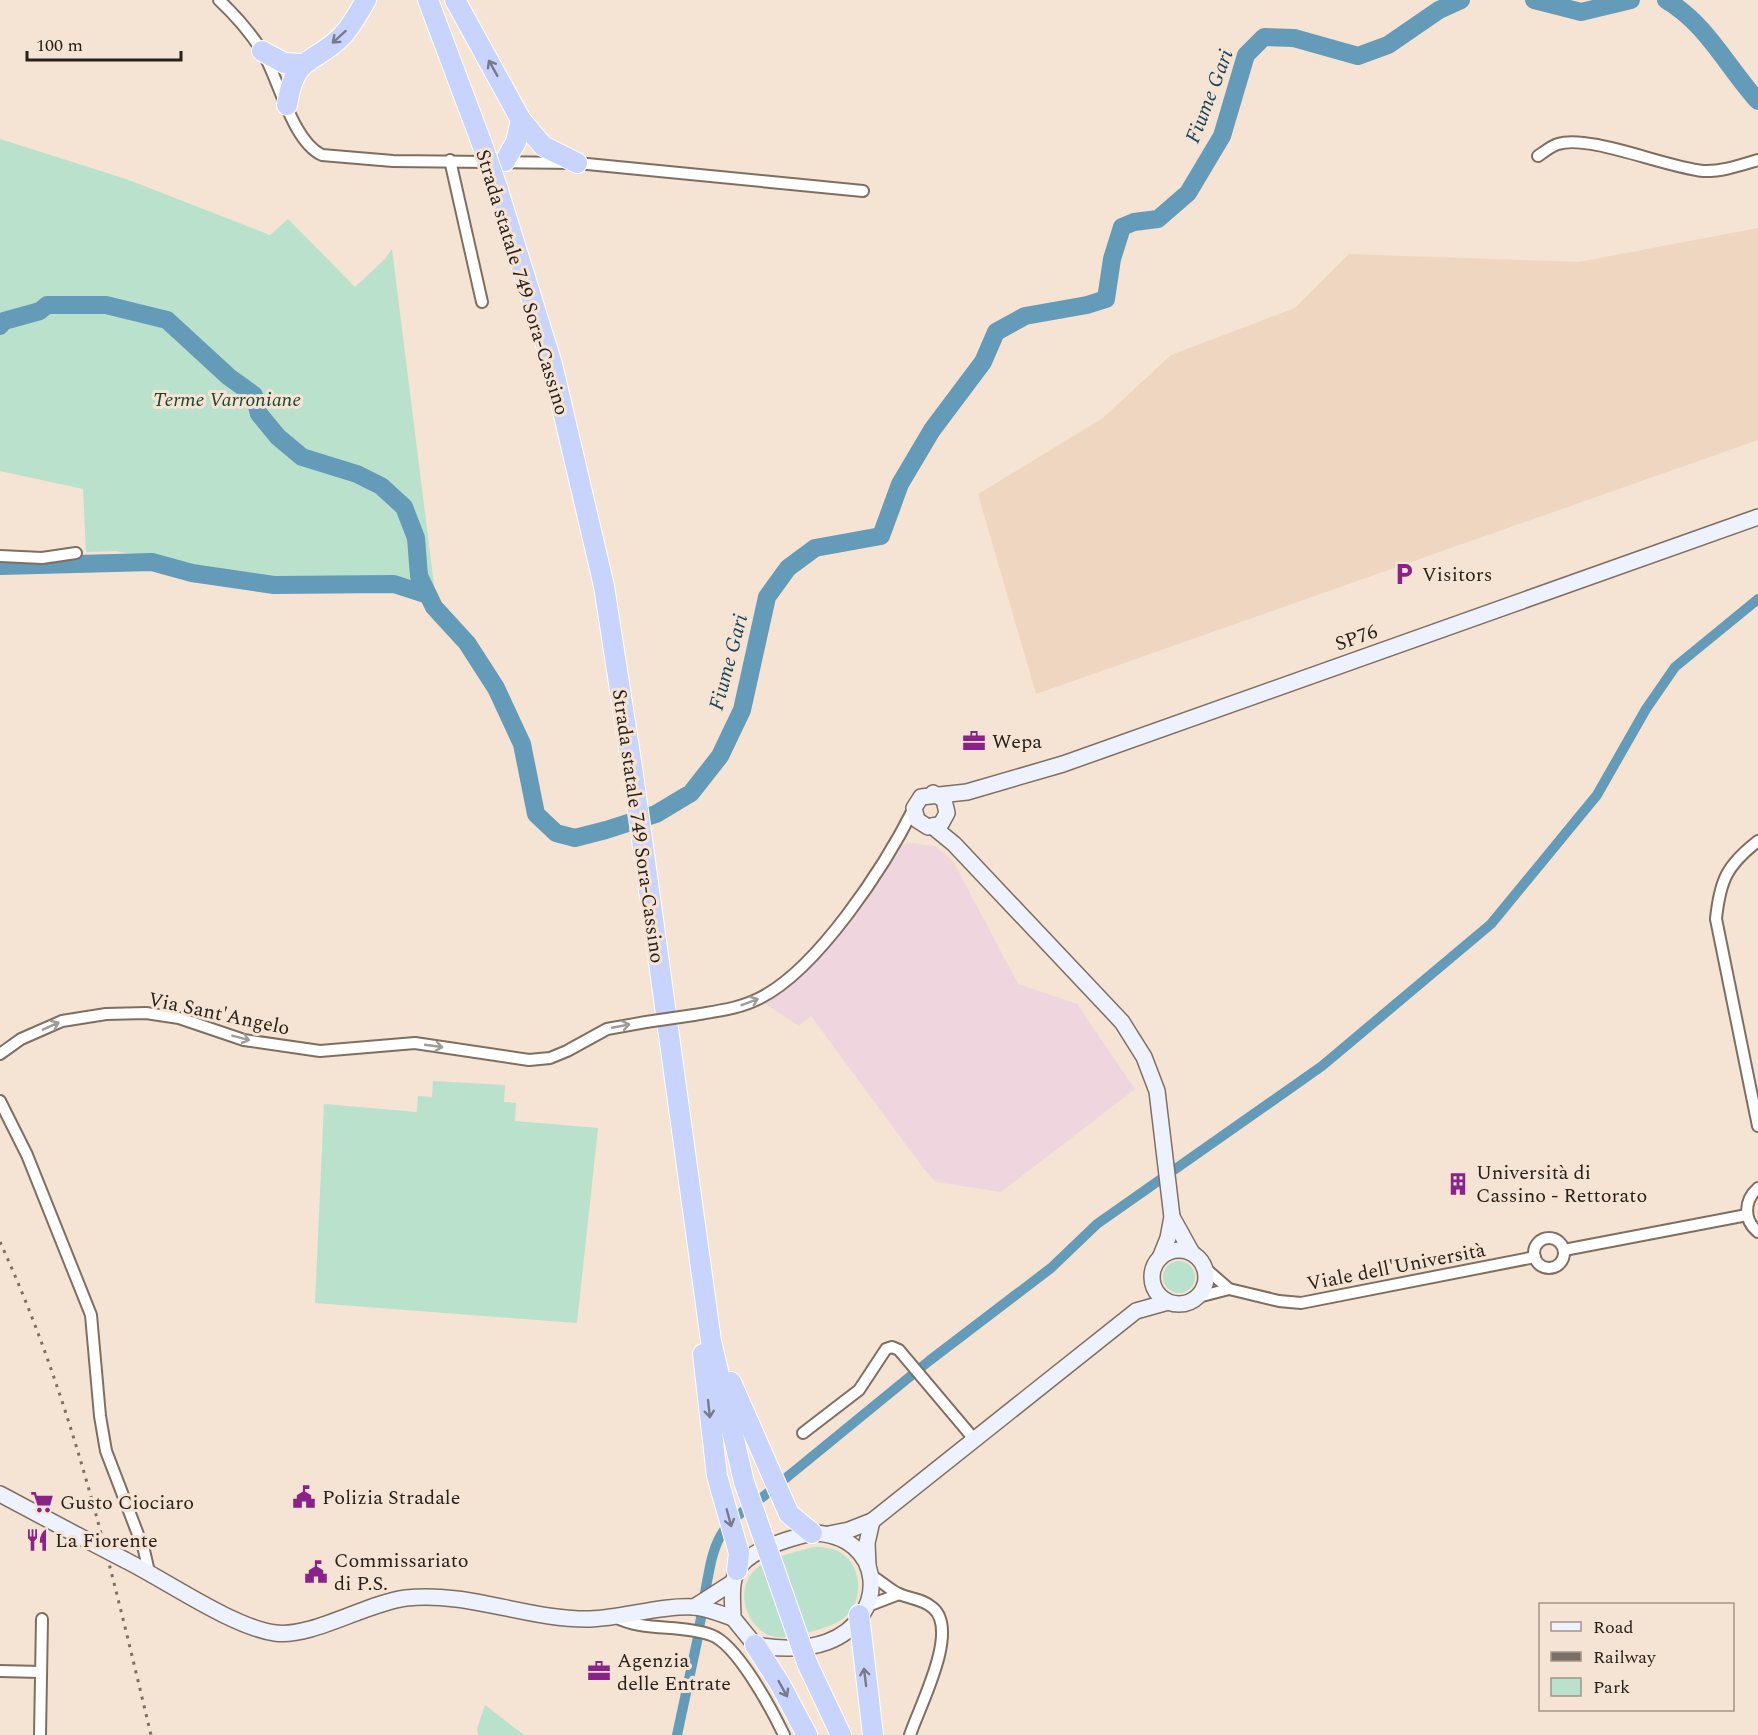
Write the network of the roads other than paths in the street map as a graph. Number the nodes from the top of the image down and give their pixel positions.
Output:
1 (219, 0) edge
2 (366, 0) edge
3 (428, 0) edge
4 (454, 0) edge
5 (262, 51) junction
6 (302, 64) junction
7 (287, 105) junction
8 (521, 120) junction
9 (1538, 156) dead end
10 (450, 160) junction
11 (505, 160) junction
12 (1758, 160) edge
13 (577, 163) junction
14 (863, 191) dead end
15 (482, 302) dead end
16 (1758, 517) edge
17 (76, 553) dead end
18 (0, 556) edge
19 (966, 792) junction
20 (933, 794) junction
21 (914, 808) junction
22 (946, 814) junction
23 (928, 825) junction
24 (901, 834) junction
25 (1758, 841) edge
26 (954, 844) junction
27 (0, 1054) edge
28 (0, 1101) edge
29 (1758, 1126) edge
30 (1758, 1188) edge
31 (1747, 1215) junction
32 (1172, 1216) junction
33 (1758, 1232) edge
34 (1564, 1250) junction
35 (1192, 1253) junction
36 (1535, 1257) junction
37 (1160, 1258) junction
38 (699, 1267) junction
39 (1206, 1269) junction
40 (1152, 1277) junction
41 (1229, 1289) junction
42 (1198, 1297) junction
43 (1168, 1302) junction
44 (1136, 1311) junction
45 (803, 1433) dead end
46 (974, 1439) junction
47 (0, 1494) edge
48 (872, 1521) junction
49 (821, 1533) junction
50 (870, 1571) junction
51 (148, 1572) junction
52 (735, 1576) junction
53 (899, 1594) junction
54 (694, 1607) junction
55 (862, 1611) junction
56 (615, 1617) junction
57 (733, 1618) junction
58 (42, 1619) dead end
59 (755, 1645) junction
60 (807, 1663) junction
61 (0, 1671) edge
62 (41, 1672) junction
63 (40, 1735) edge
64 (784, 1735) edge
65 (807, 1735) edge
66 (828, 1735) edge
67 (841, 1735) edge
68 (873, 1735) edge
69 (910, 1735) edge

1 - 5 street
2 -> 6 highway
3 - 38 highway, Strada statale 749 Sora-Cassino, bridge
8 -> 4 highway
5 - 6 highway
5 - 7 street
6 - 7 highway
7 - 10 street
8 - 11 highway
8 - 13 highway
9 - 12 street
10 - 11 street
10 - 15 street
11 - 13 street
13 - 14 street
16 - 19 street, SP76
17 - 18 street
19 - 20 street, SP76
19 - 22 street
20 - 21 street
20 - 22 street
21 - 23 street
21 - 24 street, Via Sant'Angelo
22 - 23 street
22 - 26 street
23 - 24 street
23 - 26 street
27 -> 24 street, Via Sant'Angelo, bridge
25 - 29 street
26 - 32 street
28 - 51 street
30 - 31 street
31 - 33 street
31 - 34 street
32 - 35 street
32 - 37 street
34 - 36 street
34 - 36 street
35 - 37 street
35 - 39 street
36 - 41 street, Viale dell'Università
37 - 40 street
38 - 49 highway
38 -> 52 highway
38 - 60 highway, Strada statale 749 Sora-Cassino, bridge
39 - 41 street, Viale dell'Università
39 - 42 street
40 - 43 street
40 - 44 street
41 - 42 street, Viale dell'Università
42 - 43 street
43 - 44 street
44 - 46 street
45 - 46 street
46 - 48 street
47 - 51 street, bridge
48 - 49 street
48 - 50 street
49 - 50 street
49 - 52 street
50 - 53 street
50 - 55 street
51 - 56 street
52 - 54 street
52 - 57 street
53 - 55 street
53 - 69 street
54 - 56 street
54 - 57 street
55 - 59 street
68 -> 55 highway
56 - 64 street
57 - 59 street
58 - 62 street
59 -> 65 highway
60 - 66 highway, Strada statale 749 Sora-Cassino
60 - 67 highway, Strada statale 749 Sora-Cassino
61 - 62 street
62 - 63 street

